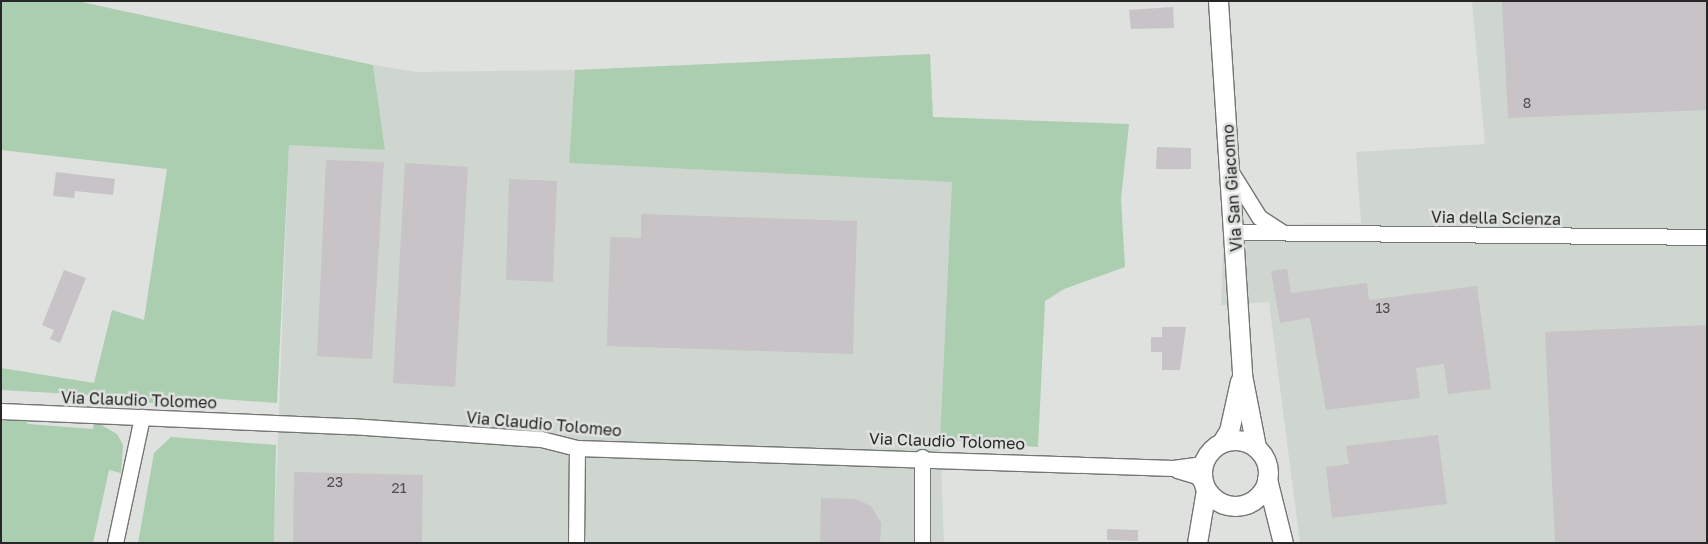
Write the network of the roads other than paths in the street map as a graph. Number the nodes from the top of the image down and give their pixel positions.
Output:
1 (1218, 1) edge
2 (1231, 172) junction
3 (1236, 232) junction
4 (1286, 233) junction
5 (1707, 237) edge
6 (1242, 375) junction
7 (1, 411) edge
8 (142, 418) junction
9 (1222, 442) junction
10 (1256, 447) junction
11 (577, 448) junction
12 (922, 457) junction
13 (1203, 464) junction
14 (1173, 468) junction
15 (1267, 480) junction
16 (1205, 487) junction
17 (1235, 505) junction
18 (1198, 535) edge
19 (116, 543) edge
20 (576, 543) edge
21 (922, 543) edge
22 (1282, 543) edge

1 - 2 street, Via San Giacomo
2 - 3 street, Via San Giacomo
2 - 4 street
3 - 4 street, Via della Scienza
3 - 6 street, Via San Giacomo
4 - 5 street, Via della Scienza
6 - 9 street, Via San Giacomo
6 - 10 street, Via San Giacomo
7 - 8 street, Via Claudio Tolomeo
8 - 11 street, Via Claudio Tolomeo
8 - 19 street
9 - 10 street
9 - 13 street
10 - 15 street
11 - 12 street, Via Claudio Tolomeo
11 - 20 street
12 - 14 street, Via Claudio Tolomeo
12 - 21 street
13 - 14 street, Via Claudio Tolomeo
13 - 16 street
14 - 16 street, Via Claudio Tolomeo
15 - 17 street
15 - 22 street
16 - 17 street
16 - 18 street
17 - 18 street
17 - 22 street

